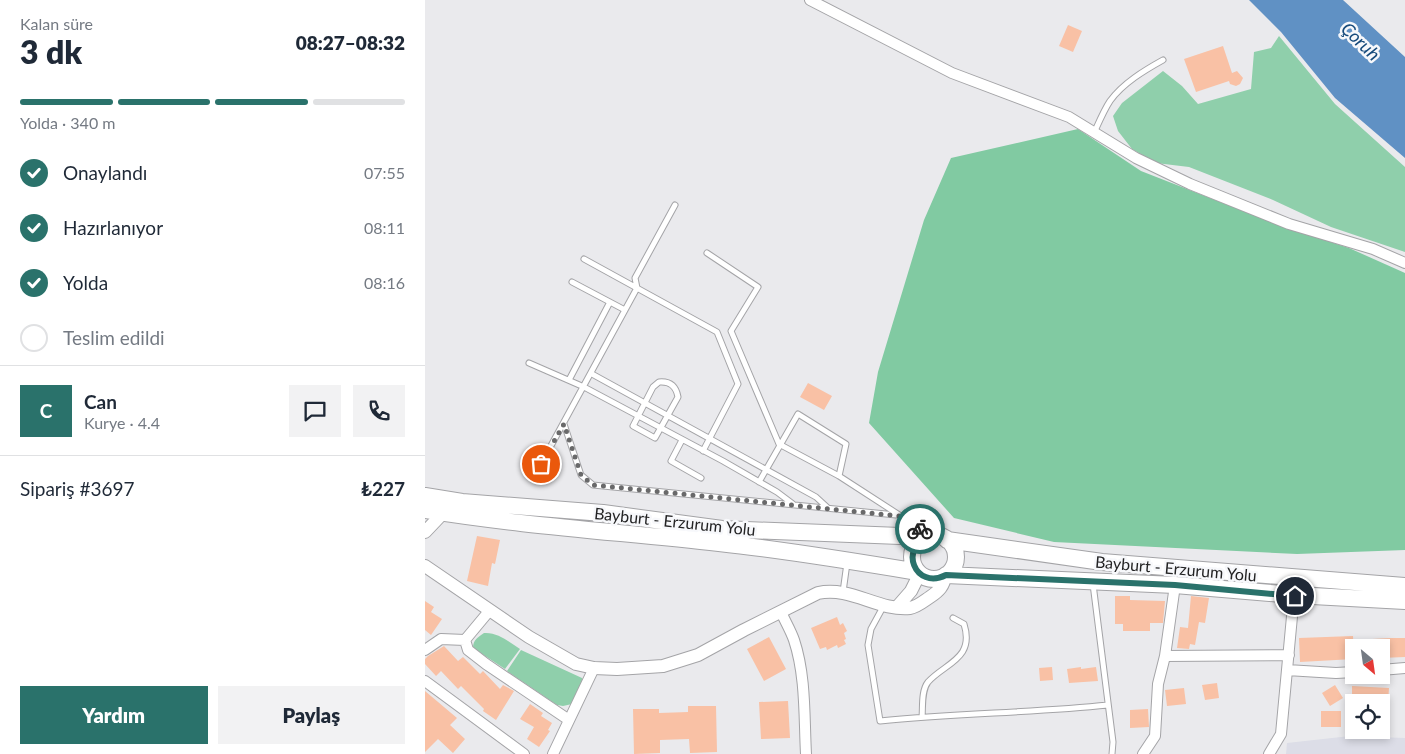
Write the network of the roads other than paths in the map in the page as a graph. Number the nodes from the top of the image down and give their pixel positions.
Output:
1 (810, 0) edge
2 (1163, 60) dead end
3 (1094, 133) junction
4 (675, 205) dead end
5 (707, 253) dead end
6 (584, 258) dead end
7 (1405, 262) edge
8 (572, 282) dead end
9 (637, 288) junction
10 (610, 302) junction
11 (625, 310) junction
12 (529, 363) dead end
13 (592, 374) junction
14 (569, 380) junction
15 (584, 387) junction
16 (644, 402) junction
17 (667, 415) junction
18 (638, 416) junction
19 (564, 424) junction
20 (660, 428) junction
21 (710, 439) junction
22 (682, 440) junction
23 (779, 444) junction
24 (703, 451) junction
25 (541, 464) dead end
26 (766, 469) junction
27 (839, 476) junction
28 (701, 478) dead end
29 (759, 482) junction
30 (425, 496) edge
31 (794, 505) junction
32 (828, 509) junction
33 (425, 510) edge
34 (443, 513) junction
35 (899, 516) junction
36 (425, 532) edge
37 (928, 537) junction
38 (947, 540) junction
39 (847, 561) junction
40 (425, 566) edge
41 (919, 573) junction
42 (946, 575) junction
43 (1093, 581) junction
44 (1175, 585) junction
45 (1405, 586) edge
46 (843, 592) junction
47 (1295, 596) junction
48 (1405, 601) edge
49 (884, 605) junction
50 (897, 607) junction
51 (490, 610) junction
52 (781, 612) junction
53 (953, 618) dead end
54 (465, 640) junction
55 (425, 650) edge
56 (1289, 655) junction
57 (1165, 656) junction
58 (594, 668) junction
59 (1405, 668) edge
60 (1390, 669) edge
61 (1287, 670) junction
62 (1345, 672) edge
63 (425, 681) edge
64 (1107, 705) junction
65 (922, 717) junction
66 (569, 720) junction
67 (524, 754) edge
68 (553, 754) edge
69 (806, 754) edge
70 (1112, 754) edge
71 (1143, 754) edge
72 (1269, 754) edge

1 - 3 street
2 - 3 lane
3 - 7 street
4 - 9 lane
5 - 23 lane
6 - 9 lane
8 - 10 lane
9 - 11 lane
9 - 21 lane
10 - 11 lane
10 - 14 lane
11 - 13 lane
12 - 14 lane
13 - 15 lane
13 - 16 lane
14 - 15 lane
15 - 18 lane
15 - 19 lane
16 - 17 lane
16 - 17 lane
16 - 18 lane
17 - 20 lane
17 - 21 lane
18 - 20 lane
18 - 20 lane
19 - 25 lane
19 - 31 lane
20 - 22 lane
21 - 24 lane
21 - 26 lane
22 - 24 lane
22 - 28 lane
23 - 26 lane
23 - 27 lane
23 - 27 lane
24 - 29 lane
26 - 29 lane
26 - 32 lane
27 - 35 lane
29 - 31 lane
30 - 37 highway, Bayburt - Erzurum Yolu
31 - 32 lane
32 - 35 lane
33 - 34 highway, Bayburt - Erzurum Yolu
34 - 36 street
34 - 39 highway, Bayburt - Erzurum Yolu
35 - 37 lane
37 - 38 highway, Bayburt - Erzurum Yolu
37 - 41 highway
38 - 42 highway
38 - 45 highway, Bayburt - Erzurum Yolu
39 - 41 highway, Bayburt - Erzurum Yolu
39 - 46 lane
40 - 51 street
41 - 42 highway, Bayburt - Erzurum Yolu
41 - 50 street
42 - 43 highway, Bayburt - Erzurum Yolu
42 - 50 street
43 - 44 highway, Bayburt - Erzurum Yolu
43 - 64 lane
44 - 47 highway, Bayburt - Erzurum Yolu
44 - 57 street
46 - 49 street
46 - 52 street
47 - 48 highway, Bayburt - Erzurum Yolu
47 - 56 street
49 - 50 street
49 - 65 lane
51 - 54 street
51 - 58 street
52 - 58 street
52 - 69 street
53 - 65 lane
54 - 55 street
54 - 66 street
56 - 57 street
56 - 61 street
57 - 71 street
58 - 66 street
59 - 60 street
61 - 62 street
61 - 72 street
63 - 67 street
64 - 65 lane
64 - 70 lane
66 - 68 street

